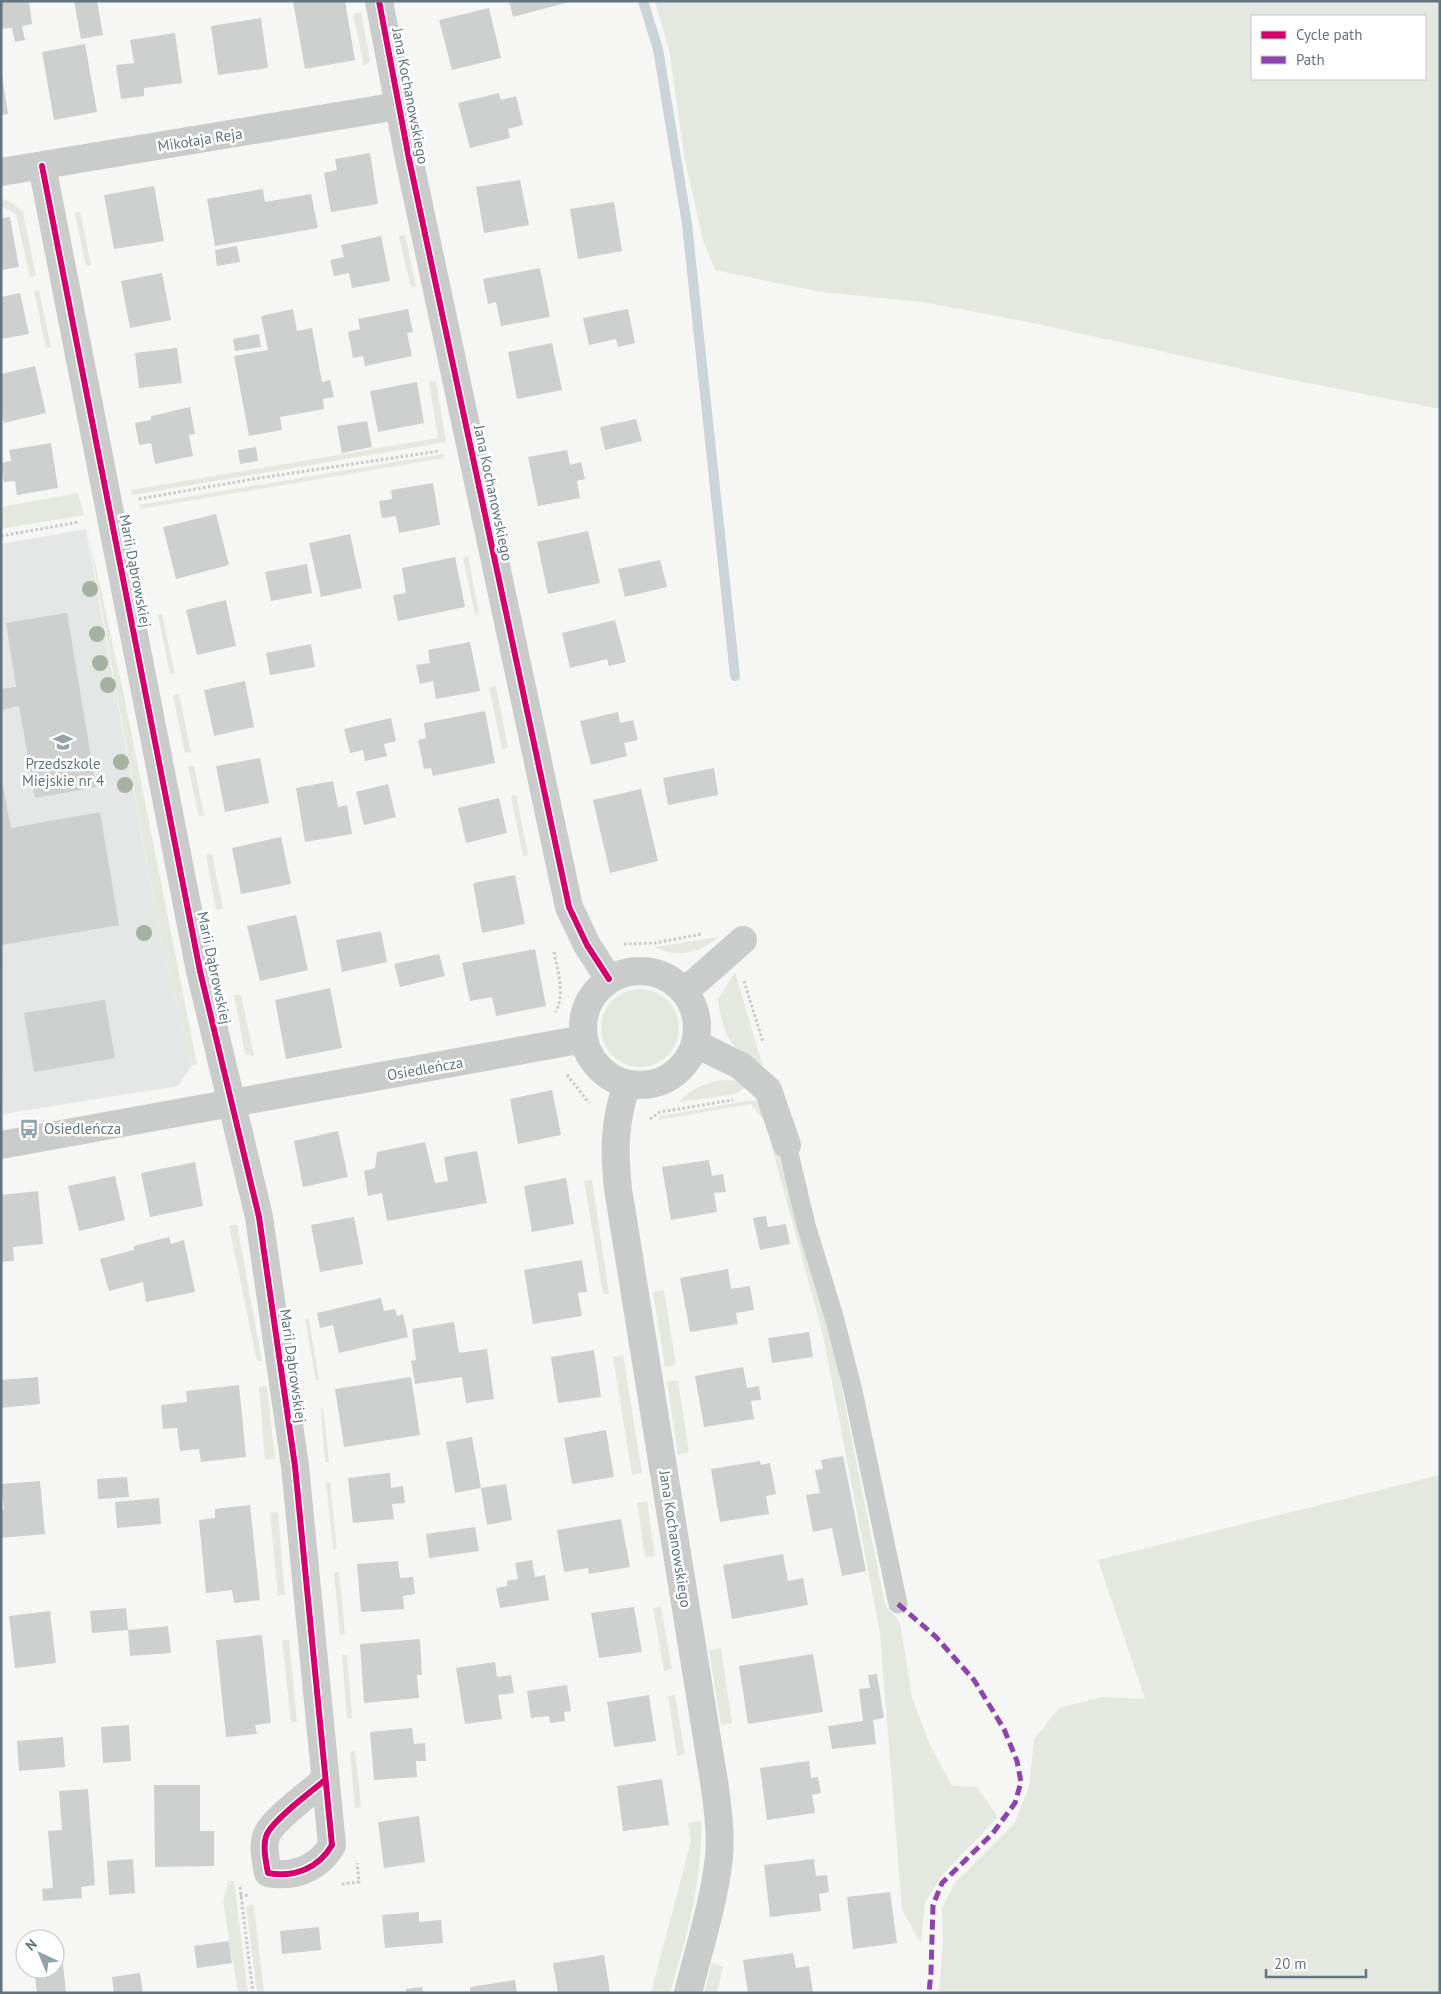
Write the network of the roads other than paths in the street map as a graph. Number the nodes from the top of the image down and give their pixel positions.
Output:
1 (379, 1) edge
2 (398, 106) junction
3 (42, 166) junction
4 (1, 172) edge
5 (738, 944) road end
6 (609, 979) junction
7 (685, 991) junction
8 (584, 1039) junction
9 (696, 1044) junction
10 (626, 1085) junction
11 (232, 1102) junction
12 (1, 1145) edge
13 (787, 1145) joint
14 (898, 1604) dead end
15 (325, 1780) dead end
16 (688, 1993) edge

1 - 2 street, Jana Kochanowskiego
2 - 3 street, Mikołaja Reja
2 - 6 street, Jana Kochanowskiego
3 - 4 street, Mikołaja Reja
3 - 11 street, Marii Dąbrowskiej
5 - 7 street
6 - 7 street
6 - 8 street
7 - 9 street
8 - 10 street
8 - 11 street, Osiedleńcza
9 - 10 street
9 - 13 street
10 - 16 street, Jana Kochanowskiego
11 - 12 street, Osiedleńcza
11 - 15 street, Marii Dąbrowskiej
13 - 14 lane

